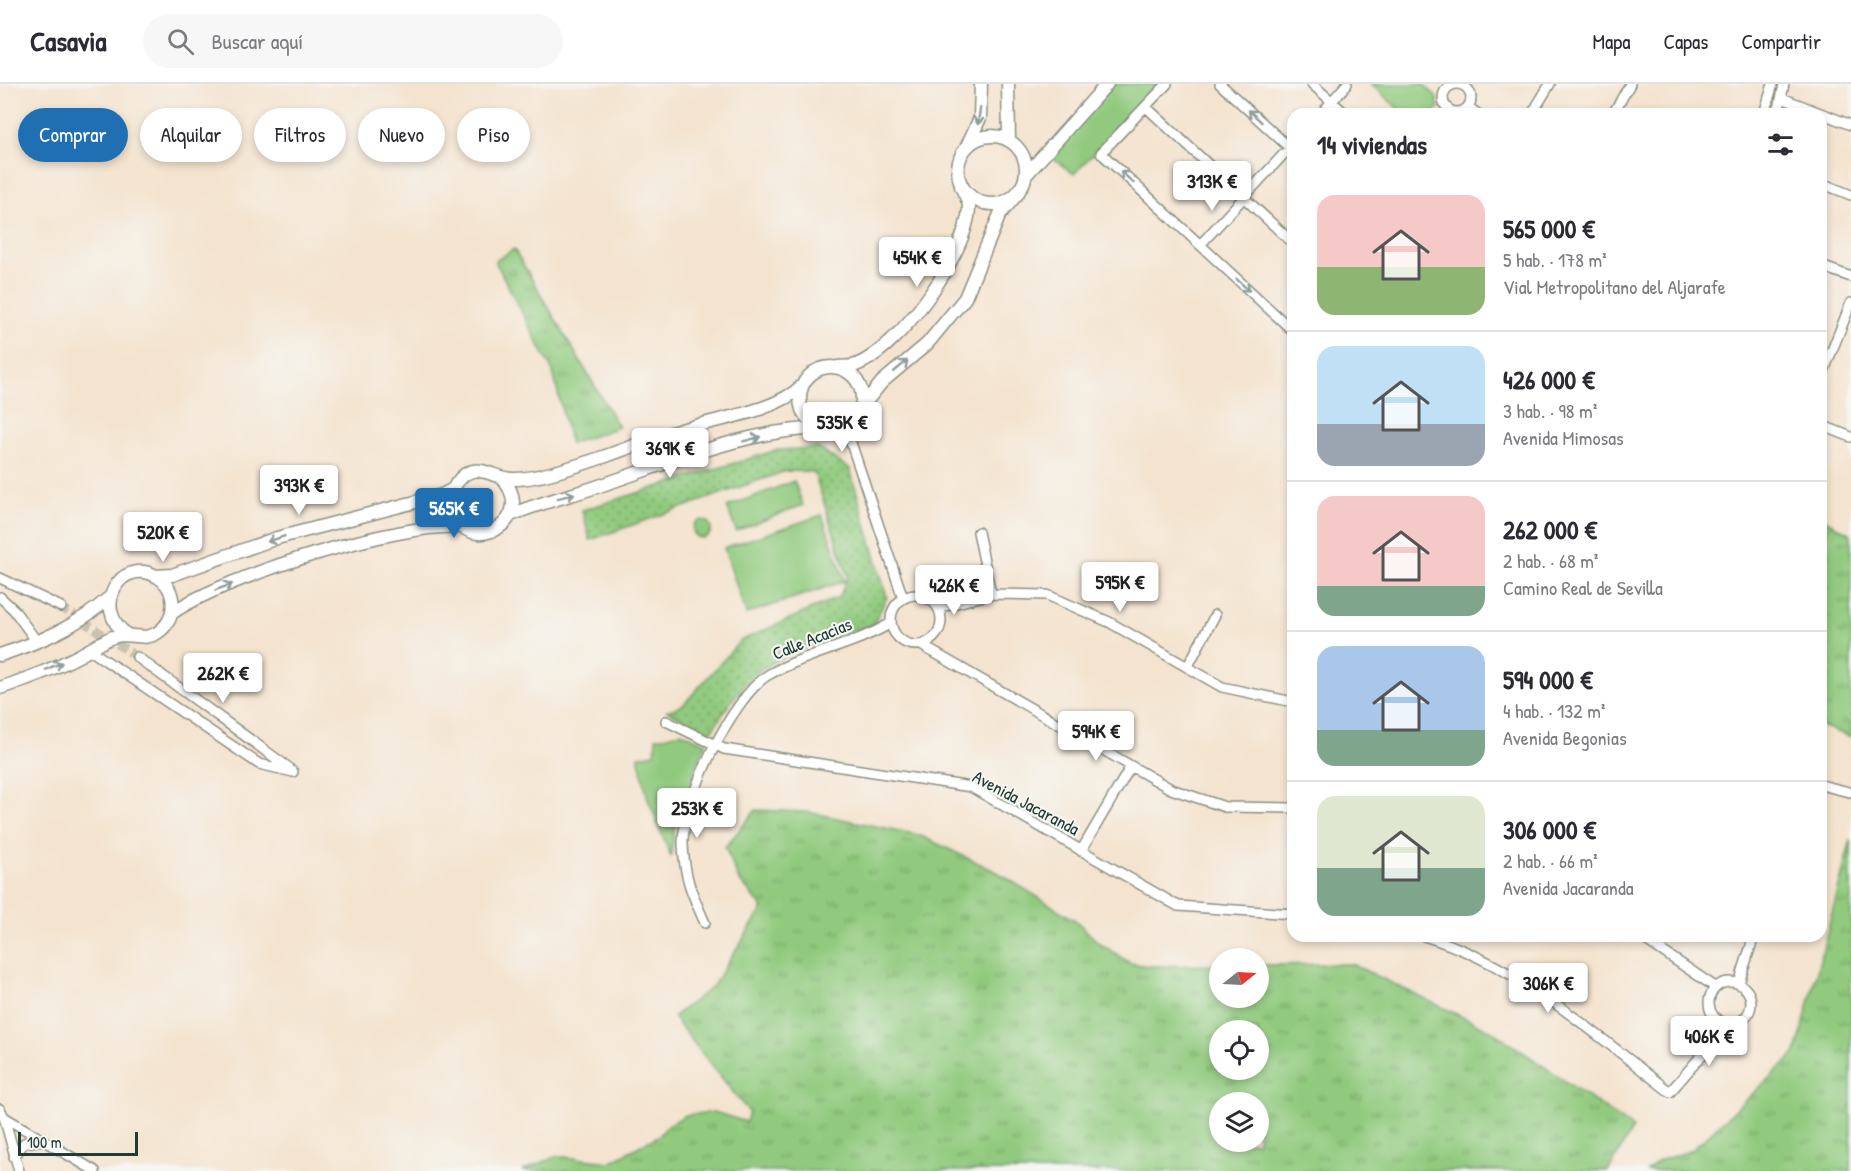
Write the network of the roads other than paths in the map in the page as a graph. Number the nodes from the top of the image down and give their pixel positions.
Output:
1 (981, 84) edge
2 (1008, 84) edge
3 (1107, 84) edge
4 (1167, 84) edge
5 (1220, 84) edge
6 (1312, 84) edge
7 (1347, 84) edge
8 (1435, 84) edge
9 (1550, 84) edge
10 (1630, 84) edge
11 (1773, 84) edge
12 (1784, 84) edge
13 (1466, 86) edge
14 (1444, 92) junction
15 (1782, 98) junction
16 (1332, 102) junction
17 (1146, 107) junction
18 (1326, 108) edge
19 (1339, 108) edge
20 (1444, 108) edge
21 (1468, 108) edge
22 (1536, 108) edge
23 (1616, 108) edge
24 (1766, 108) edge
25 (1780, 108) edge
26 (1808, 108) edge
27 (1827, 116) edge
28 (1851, 125) edge
29 (1009, 140) junction
30 (1287, 144) edge
31 (967, 146) junction
32 (1047, 151) junction
33 (1287, 153) edge
34 (1024, 158) junction
35 (1026, 175) junction
36 (1827, 185) edge
37 (961, 186) junction
38 (1018, 194) junction
39 (1851, 195) edge
40 (1244, 197) junction
41 (1287, 237) edge
42 (1200, 245) junction
43 (1827, 268) edge
44 (1851, 277) edge
45 (1851, 303) edge
46 (1287, 325) edge
47 (1827, 347) edge
48 (1832, 349) junction
49 (1827, 362) edge
50 (838, 367) junction
51 (802, 386) junction
52 (860, 409) junction
53 (845, 425) junction
54 (1827, 427) edge
55 (826, 429) junction
56 (1851, 437) edge
57 (501, 477) junction
58 (453, 489) junction
59 (511, 515) junction
60 (463, 527) junction
61 (978, 532) dead end
62 (156, 576) junction
63 (0, 578) edge
64 (991, 594) junction
65 (0, 597) edge
66 (110, 597) junction
67 (903, 598) junction
68 (61, 607) tunnel mouth
69 (938, 608) junction
70 (172, 613) junction
71 (1215, 615) dead end
72 (891, 623) junction
73 (126, 634) junction
74 (37, 642) junction
75 (921, 645) junction
76 (90, 650) junction
77 (0, 655) edge
78 (137, 657) tunnel mouth
79 (1188, 666) junction
80 (0, 688) edge
81 (1287, 701) edge
82 (666, 721) dead end
83 (716, 744) junction
84 (1131, 766) junction
85 (1827, 786) edge
86 (1849, 792) dead end
87 (1287, 808) edge
88 (1081, 851) junction
89 (1287, 914) edge
90 (705, 923) dead end
91 (1444, 942) edge
92 (1649, 942) edge
93 (1752, 942) edge
94 (1739, 983) junction
95 (1715, 987) junction
96 (1728, 1025) junction
97 (2, 1113) edge
98 (44, 1139) junction
99 (14, 1156) junction
100 (19, 1171) edge
101 (95, 1171) edge

1 -> 31 main road
2 - 29 main road
3 - 32 main road
4 - 17 street
30 -> 5 street
6 - 16 street
7 - 16 street
8 - 14 street
9 - 22 street
10 - 23 street
11 - 24 street
12 - 15 street
13 - 14 street
13 - 21 street
14 - 20 street
15 - 25 street
15 - 26 street
16 - 18 street
16 - 19 street
17 - 40 street
42 -> 17 street
27 - 28 street
29 - 31 main road
29 - 34 main road
31 - 37 main road
32 - 34 main road
32 - 35 main road
33 - 40 street
34 - 35 main road
35 - 38 main road
36 - 39 street
37 - 38 main road
37 - 50 main road
52 -> 38 main road
40 - 41 street
40 - 42 street
42 -> 46 street
43 - 44 street
45 - 48 street
47 - 48 street
48 - 49 street
50 - 51 main road
50 - 52 main road
51 - 55 main road
51 - 57 main road
52 - 53 main road
53 - 55 main road
53 - 67 street
54 - 56 street
59 -> 55 main road
57 - 58 main road
57 - 59 main road
58 - 60 main road
58 -> 62 main road
59 - 60 main road
70 -> 60 main road
61 - 64 street
62 - 66 main road
62 - 70 main road
63 - 68 street
64 - 69 street
64 - 79 street
65 - 74 street
66 - 73 main road
66 - 74 main road
67 - 69 street
67 - 72 street
69 - 75 street
70 - 73 main road
71 - 79 street
72 - 75 street
72 - 83 street, Calle Acacias
73 - 76 main road
74 - 77 main road
75 - 84 street
76 - 78 street
80 -> 76 main road
79 - 81 street
82 - 83 street, Avenida Jacaranda
83 - 88 street, Avenida Jacaranda
83 - 90 street, Calle Acacias
84 - 87 street
84 - 88 street
85 - 86 street
88 - 89 street, Avenida Jacaranda
91 - 96 street
92 - 95 street
93 - 94 street
94 - 95 street
94 - 96 street
95 - 96 street
97 - 98 street
97 - 99 street
98 - 99 street
98 - 101 street
99 - 100 street

